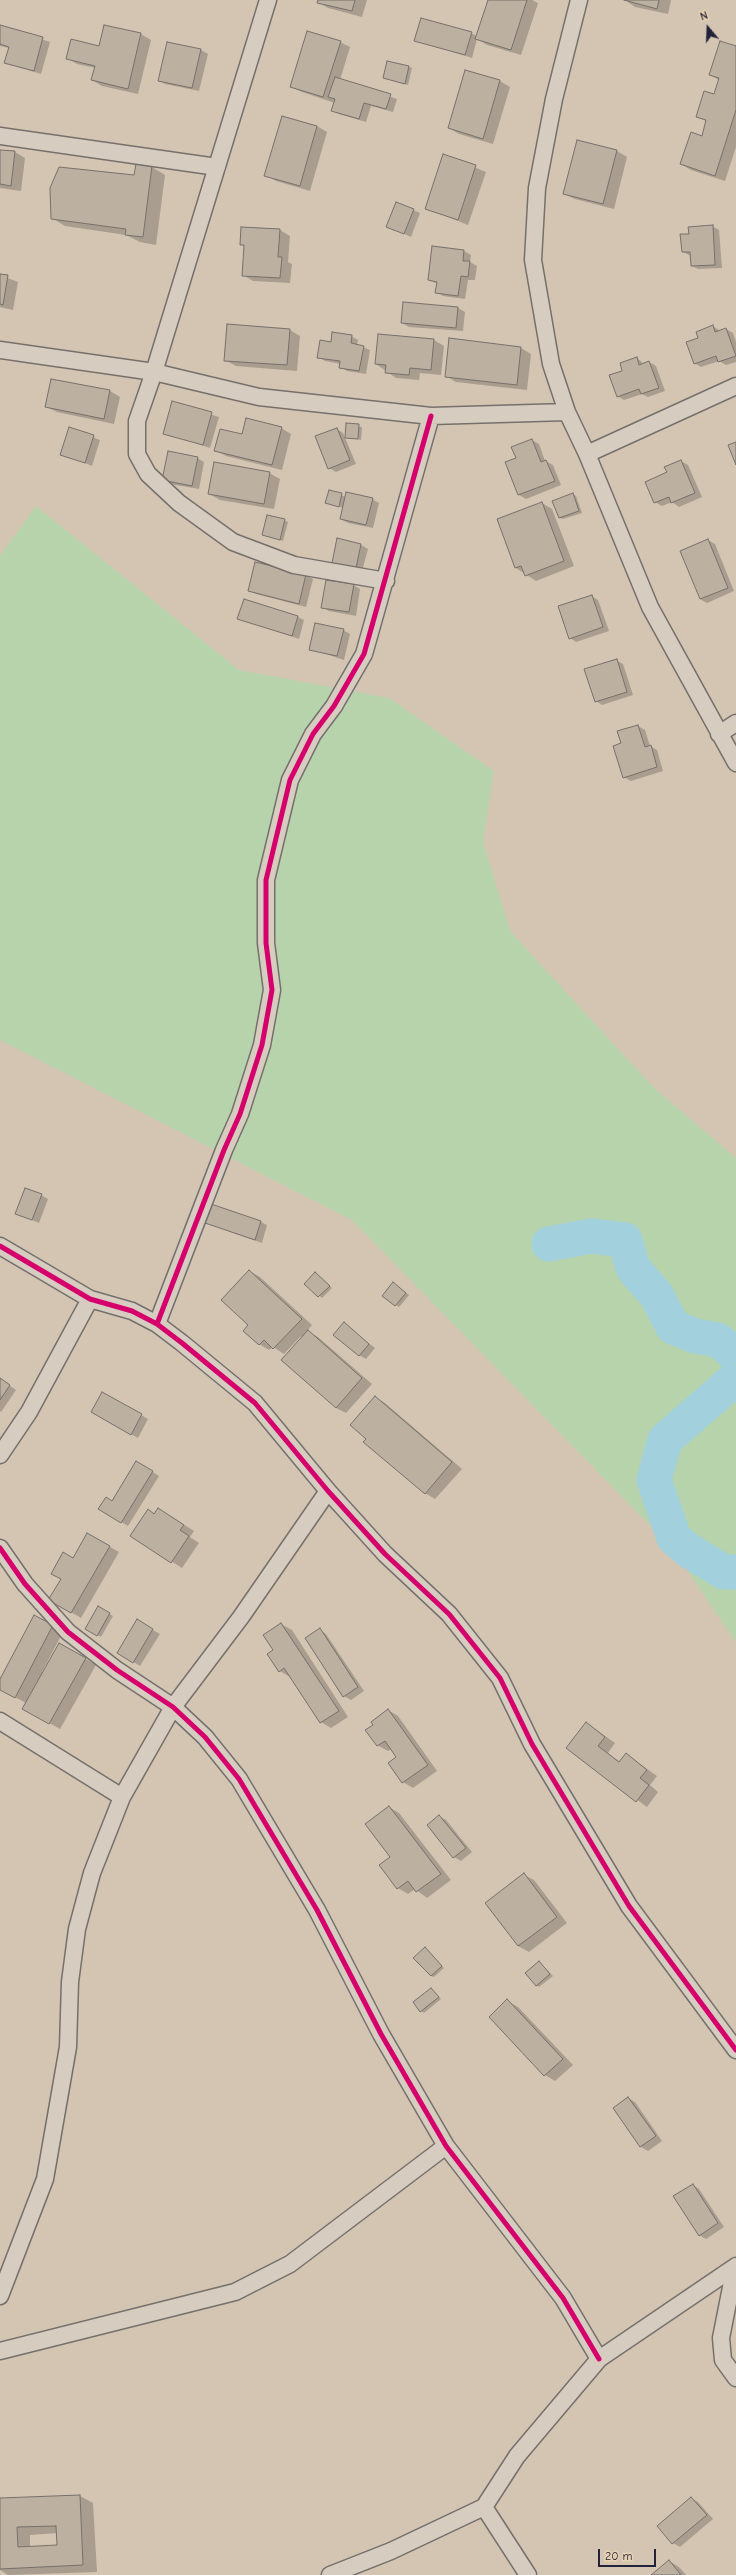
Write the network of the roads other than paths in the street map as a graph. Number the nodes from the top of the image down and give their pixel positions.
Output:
1 (268, 0) edge
2 (579, 0) edge
3 (0, 136) edge
4 (217, 167) junction
5 (0, 350) edge
6 (154, 372) junction
7 (736, 386) edge
8 (567, 412) junction
9 (431, 416) junction
10 (588, 454) junction
11 (386, 581) junction
12 (736, 723) edge
13 (719, 734) junction
14 (736, 763) edge
15 (0, 1246) edge
16 (90, 1299) junction
17 (157, 1324) junction
18 (0, 1455) edge
19 (328, 1491) junction
20 (0, 1548) edge
21 (173, 1707) junction
22 (0, 1721) edge
23 (122, 1797) junction
24 (736, 2050) edge
25 (446, 2146) junction
26 (735, 2266) edge
27 (0, 2296) edge
28 (0, 2351) edge
29 (599, 2359) junction
30 (736, 2378) edge
31 (484, 2507) junction
32 (330, 2575) edge
33 (528, 2575) edge

1 - 4 street
2 - 8 street
3 - 4 street
4 - 6 street
5 - 6 street
6 - 9 street
6 - 11 street
7 - 10 street
8 - 9 street
8 - 10 street
9 - 11 street
10 - 13 street
11 - 17 street
12 - 13 street
13 - 14 street
15 - 16 street
16 - 17 street
16 - 18 street
17 - 19 street
19 - 21 street
19 - 24 street
20 - 21 street
21 - 23 street
21 - 25 street
22 - 23 street
23 - 27 street
25 - 28 street
25 - 29 street
26 - 29 street
26 - 30 street
29 - 31 street
31 - 32 street
31 - 33 street

